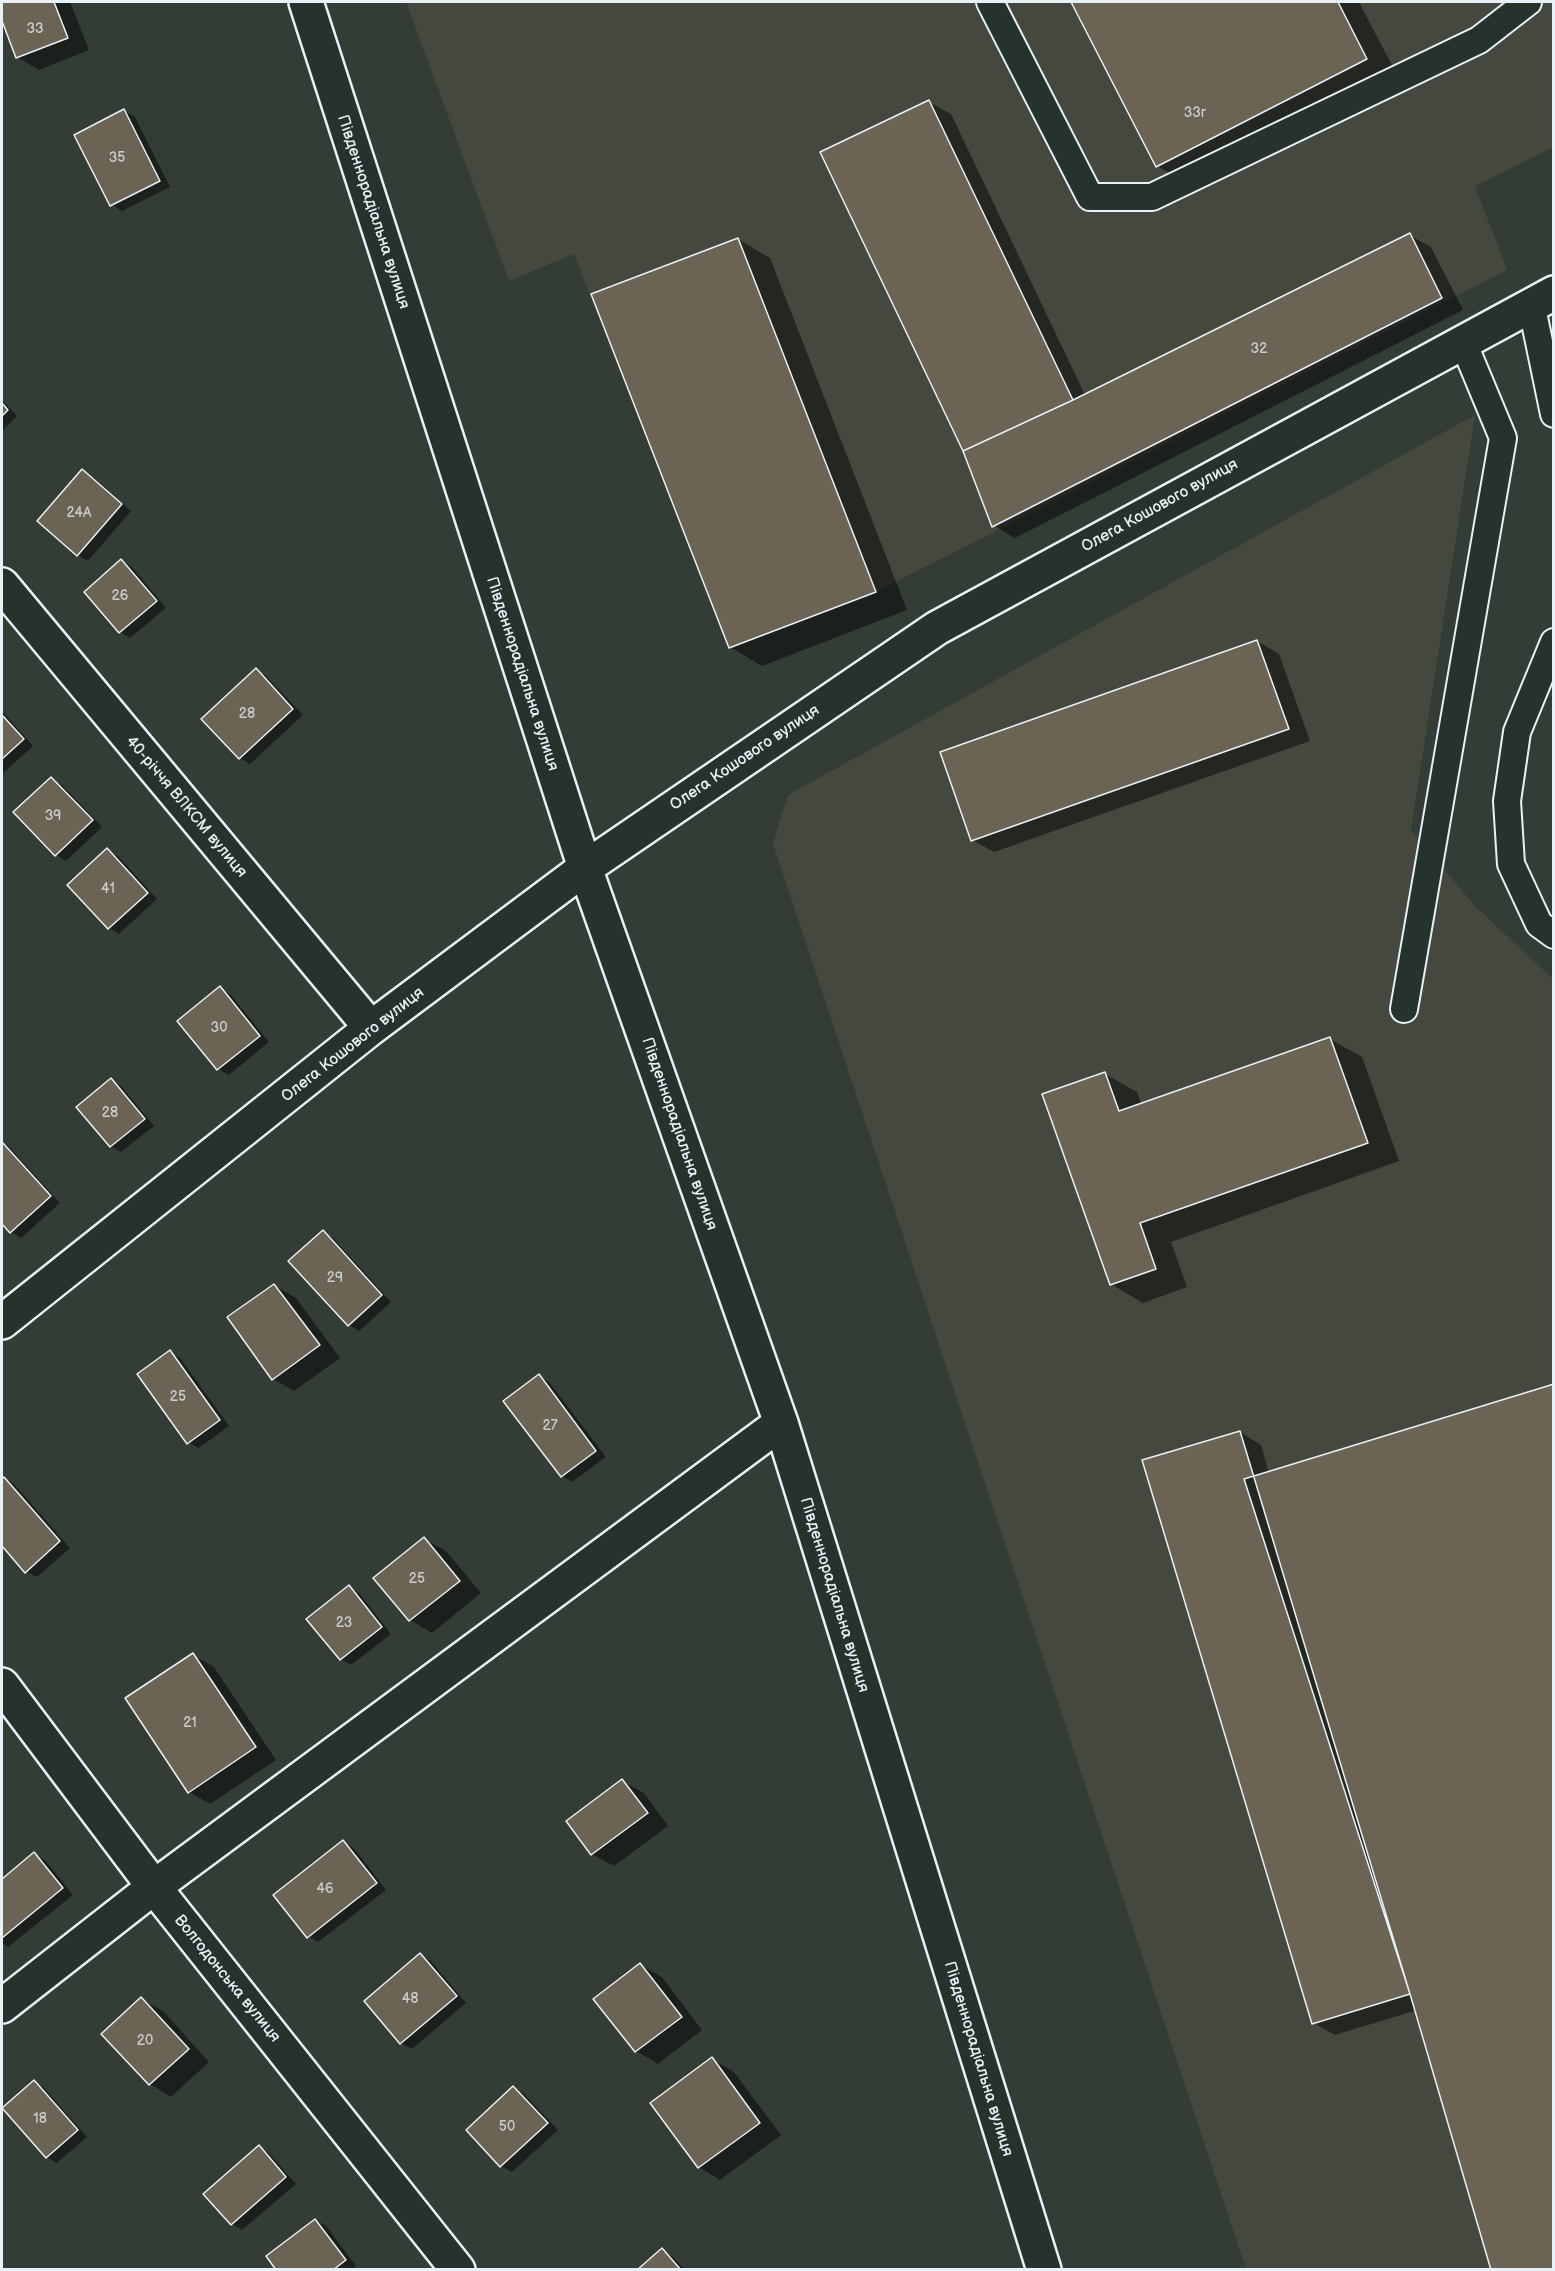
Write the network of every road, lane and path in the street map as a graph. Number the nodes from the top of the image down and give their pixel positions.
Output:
1 (306, 2) edge
2 (990, 2) edge
3 (1528, 2) edge
4 (1543, 298) edge
5 (1463, 342) junction
6 (1554, 414) edge
7 (2, 585) edge
8 (1554, 642) edge
9 (585, 868) junction
10 (1554, 934) edge
11 (1404, 1009) dead end
12 (371, 1028) junction
13 (2, 1322) edge
14 (781, 1423) junction
15 (2, 1685) edge
16 (154, 1887) junction
17 (2, 2006) edge
18 (458, 2270) edge
19 (1044, 2270) edge

1 - 9 street, Південнорадіальна вулиця
2 - 3 lane
4 - 5 street, Олега Кошового вулиця
4 - 6 lane
5 - 9 street, Олега Кошового вулиця
5 - 11 lane
7 - 12 street, 40-річчя ВЛКСМ вулиця
8 - 10 lane
9 - 12 street, Олега Кошового вулиця
9 - 14 street, Південнорадіальна вулиця
12 - 13 street, Олега Кошового вулиця
14 - 16 street
14 - 19 street, Південнорадіальна вулиця
15 - 16 street, Волгодонська вулиця
16 - 17 street
16 - 18 street, Волгодонська вулиця

